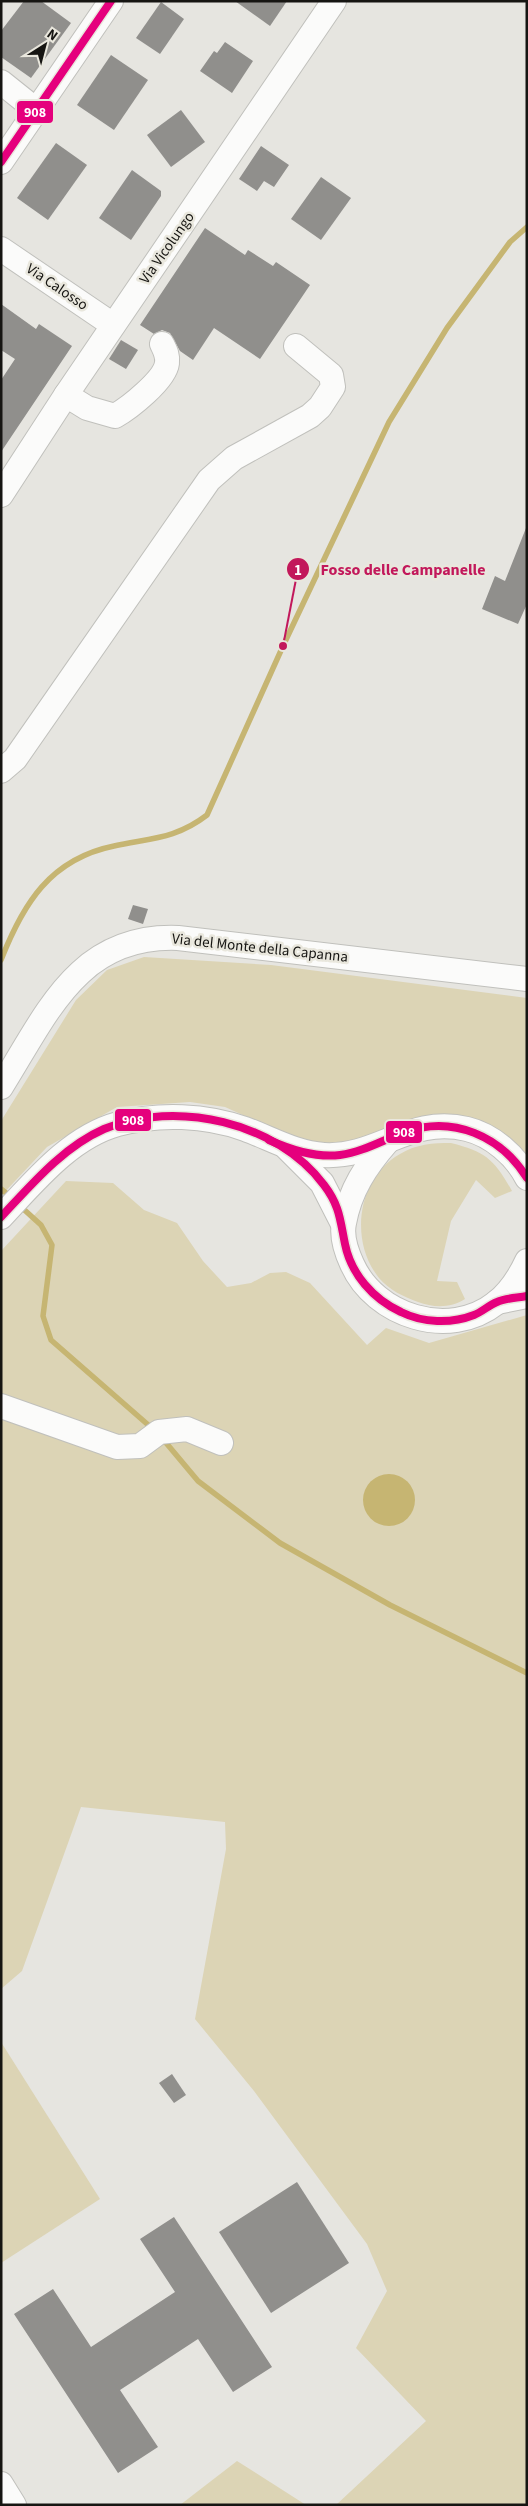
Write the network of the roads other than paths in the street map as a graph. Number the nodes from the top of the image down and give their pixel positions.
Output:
1 (111, 1) edge
2 (334, 1) edge
3 (1, 82) edge
4 (36, 110) junction
5 (1, 162) edge
6 (1, 249) edge
7 (113, 325) junction
8 (162, 344) dead end
9 (296, 346) dead end
10 (66, 395) junction
11 (1, 495) edge
12 (1, 771) edge
13 (527, 979) edge
14 (1, 1087) edge
15 (388, 1141) junction
16 (285, 1147) junction
17 (527, 1178) edge
18 (13, 1205) edge
19 (343, 1224) junction
20 (527, 1261) edge
21 (527, 1296) edge
22 (497, 1302) junction
23 (1, 1406) edge
24 (221, 1443) dead end
25 (1, 2484) edge
26 (14, 2505) edge

1 - 4 street
2 - 7 street, Via Vicolungo
3 - 4 street
4 - 5 street
6 - 7 street, Via Calosso
7 - 10 street, Via Vicolungo
8 - 10 street
9 - 12 street
10 - 11 street, Via Vicolungo
13 - 14 street, Via del Monte della Capanna
15 - 16 street
15 - 17 street
15 - 19 street
16 - 18 street
16 - 19 street
19 - 22 street
20 - 22 street
21 - 22 street
23 - 24 street
25 - 26 street

